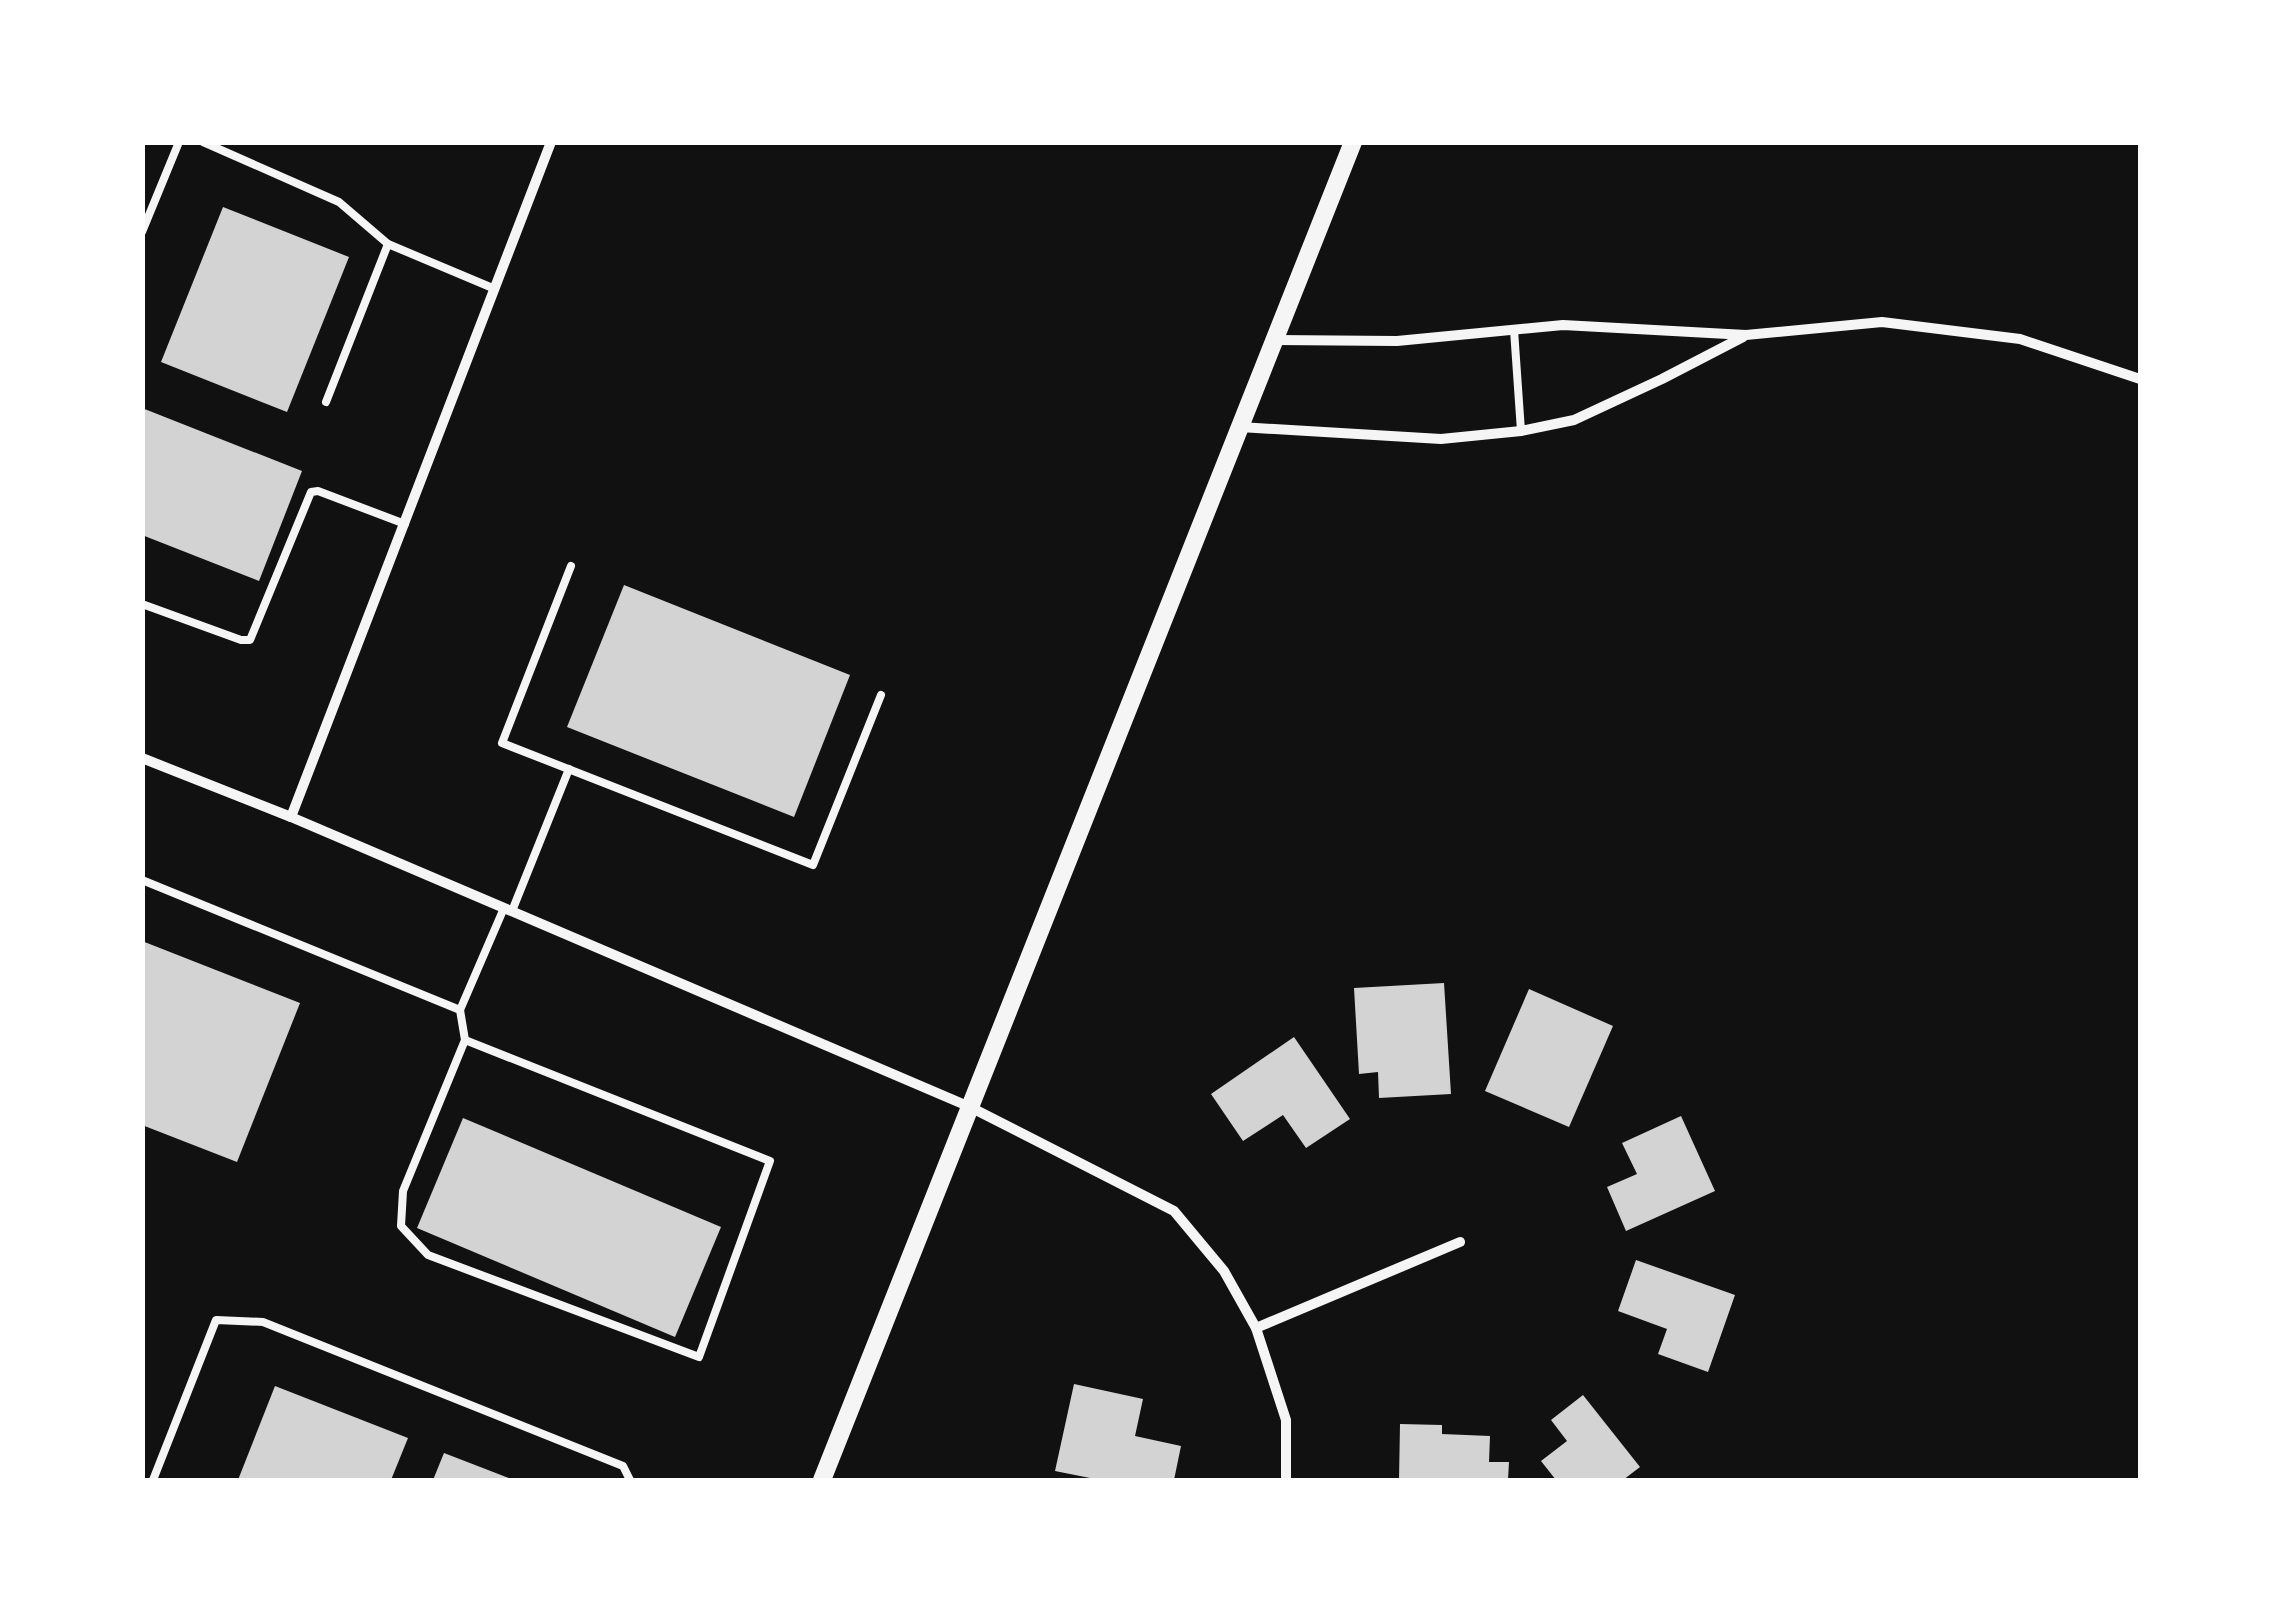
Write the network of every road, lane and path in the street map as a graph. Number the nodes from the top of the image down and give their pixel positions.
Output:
1 (179, 142) edge
2 (204, 142) edge
3 (552, 142) edge
4 (1353, 142) edge
5 (142, 232) edge
6 (388, 244) junction
7 (495, 289) junction
8 (1514, 330) junction
9 (1746, 335) junction
10 (1274, 340) junction
11 (2140, 379) edge
12 (326, 402) dead end
13 (1240, 428) junction
14 (1521, 431) junction
15 (405, 524) junction
16 (570, 566) dead end
17 (142, 604) edge
18 (881, 695) dead end
19 (142, 758) edge
20 (569, 769) junction
21 (291, 817) junction
22 (142, 880) edge
23 (508, 909) junction
24 (460, 1010) junction
25 (465, 1040) junction
26 (970, 1107) junction
27 (1460, 1242) dead end
28 (1256, 1328) junction
29 (153, 1480) edge
30 (630, 1480) edge
31 (822, 1480) edge
32 (1286, 1480) edge

1 - 5 lane
2 - 6 lane
3 - 7 street
4 - 10 street
6 - 7 lane
6 - 12 lane
7 - 15 street
8 - 9 street
8 - 10 street
8 - 14 lane
9 - 11 street
9 - 14 street
10 - 13 street
13 - 14 street
13 - 26 street
15 - 17 lane
15 - 21 street
16 - 20 lane
18 - 20 lane
19 - 21 street
20 - 23 lane
21 - 23 street
22 - 24 lane
23 - 24 lane
23 - 26 street
24 - 25 lane
25 - 25 lane
26 - 28 street
26 - 31 street
27 - 28 street
28 - 32 street
29 - 30 lane

